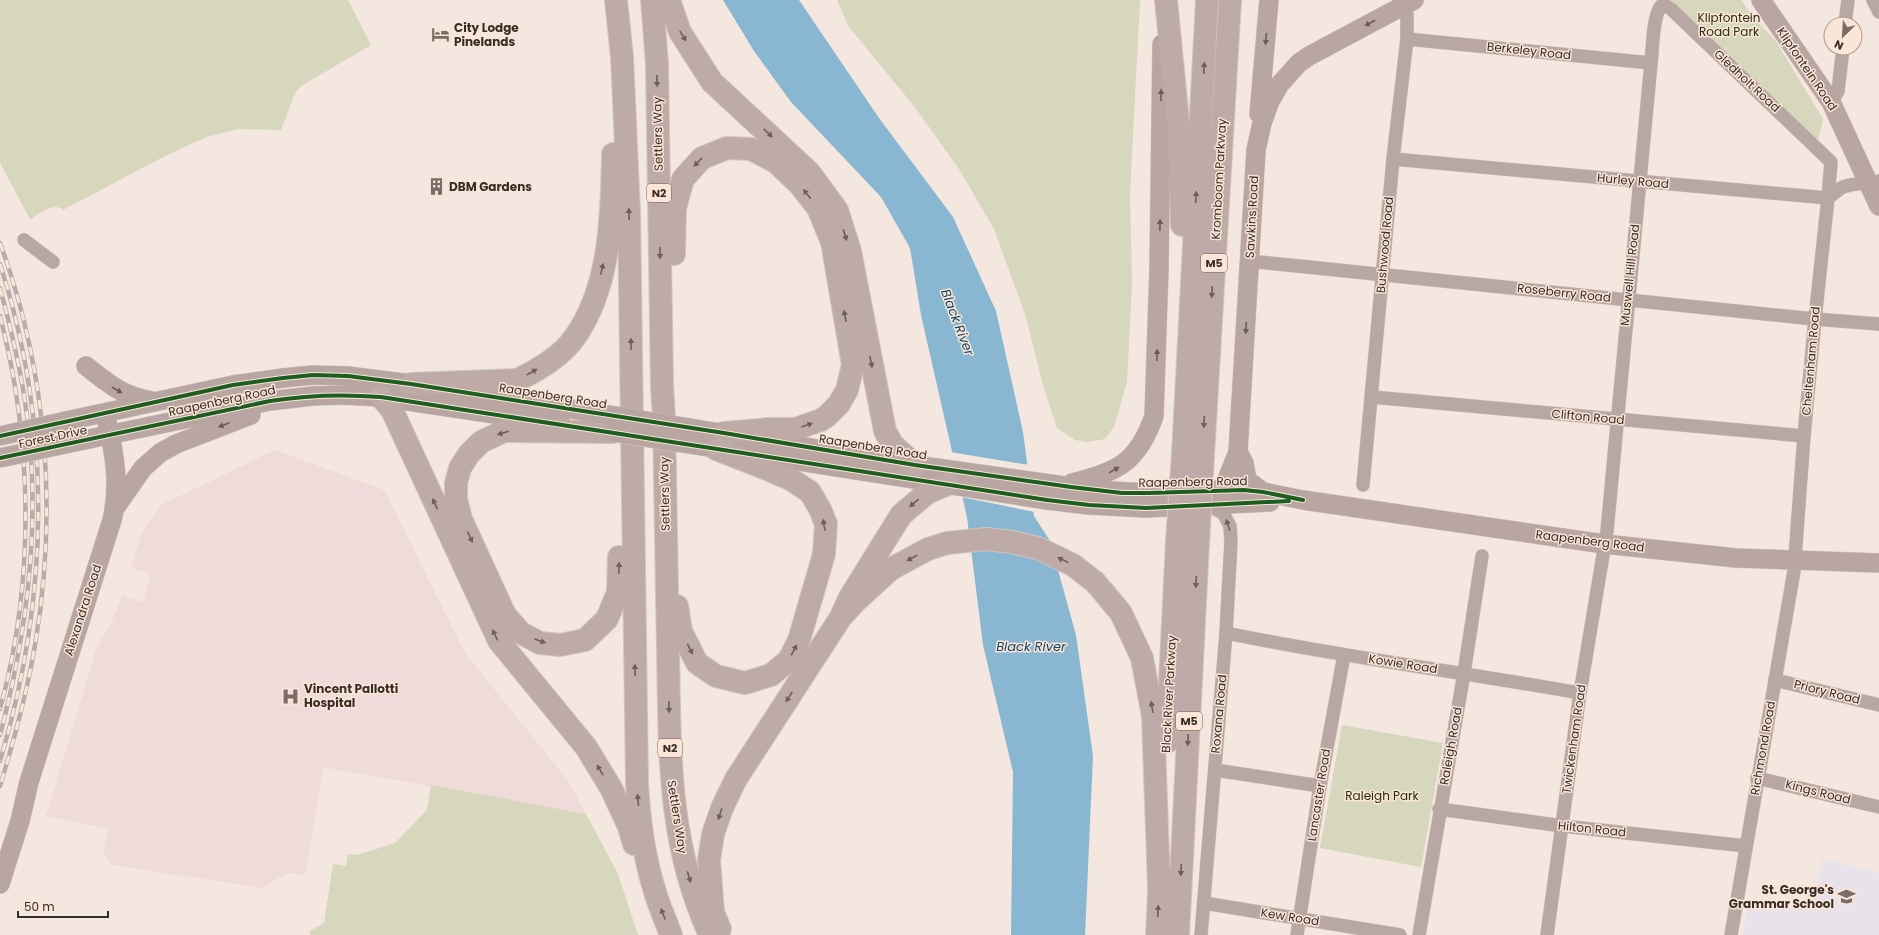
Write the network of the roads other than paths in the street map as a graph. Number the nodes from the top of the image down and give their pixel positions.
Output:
1 (616, 0) edge
2 (652, 0) edge
3 (668, 0) edge
4 (1163, 0) edge
5 (1166, 0) edge
6 (1207, 0) edge
7 (1230, 0) edge
8 (1235, 0) edge
9 (1269, 0) edge
10 (1761, 0) edge
11 (1848, 0) edge
12 (1873, 0) edge
13 (1410, 3) edge
14 (1661, 6) joint
15 (1879, 12) edge
16 (1846, 16) edge
17 (1407, 39) junction
18 (1842, 56) edge
19 (622, 57) junction
20 (1651, 63) junction
21 (1226, 72) junction
22 (1831, 102) junction
23 (1256, 150) junction
24 (1393, 159) junction
25 (1830, 162) joint
26 (1639, 182) junction
27 (1874, 183) edge
28 (1828, 198) junction
29 (1879, 206) edge
30 (24, 240) dead end
31 (1249, 261) junction
32 (54, 262) dead end
33 (1383, 275) junction
34 (1628, 300) junction
35 (1815, 319) junction
36 (1879, 324) edge
37 (1187, 362) junction
38 (86, 366) dead end
39 (632, 371) junction
40 (411, 384) junction
41 (662, 386) junction
42 (300, 397) junction
43 (381, 397) junction
44 (1372, 397) junction
45 (157, 402) junction
46 (105, 413) junction
47 (1616, 419) junction
48 (601, 427) junction
49 (110, 435) junction
50 (0, 436) edge
51 (1804, 436) junction
52 (694, 437) junction
53 (720, 441) junction
54 (1238, 452) junction
55 (1193, 454) junction
56 (0, 458) edge
57 (915, 465) junction
58 (950, 480) junction
59 (1363, 485) dead end
60 (1063, 486) junction
61 (1036, 490) junction
62 (1219, 490) junction
63 (1263, 492) junction
64 (1303, 500) junction
65 (1207, 505) junction
66 (115, 508) junction
67 (1188, 543) junction
68 (1604, 544) junction
69 (666, 556) junction
70 (1482, 556) dead end
71 (1794, 561) junction
72 (1879, 563) edge
73 (841, 617) junction
74 (1226, 633) junction
75 (1344, 655) junction
76 (1464, 673) junction
77 (1775, 680) junction
78 (1580, 693) junction
79 (1879, 705) edge
80 (1215, 770) junction
81 (1757, 778) junction
82 (29, 782) junction
83 (1320, 786) junction
84 (1879, 807) edge
85 (1439, 809) junction
86 (1563, 826) junction
87 (0, 843) edge
88 (1746, 846) junction
89 (0, 884) edge
90 (1159, 886) junction
91 (655, 893) junction
92 (1180, 900) junction
93 (1204, 903) junction
94 (1300, 919) junction
95 (671, 935) edge
96 (710, 935) edge
97 (723, 935) edge
98 (1157, 935) edge
99 (1178, 935) edge
100 (1188, 935) edge
101 (1201, 935) edge
102 (1297, 935) edge
103 (1400, 935) edge
104 (1419, 935) edge
105 (1547, 935) edge
106 (1731, 935) edge

1 - 19 highway
2 -> 41 highway, Settlers Way / N2
3 -> 57 highway
60 -> 4 main road
5 - 37 highway
37 -> 6 highway, Kromboom Parkway / M5
7 - 21 highway, Kromboom Parkway / M5
8 - 21 highway
9 -> 23 main road
10 - 22 main road, Klipfontein Road
11 - 16 street
12 - 15 street
13 - 17 street, Bushwood Road
13 -> 23 main road, Sawkins Road
14 - 20 street, Muswell Hill Road
14 - 25 street, Gledholt Road
17 - 20 street, Berkeley Road
17 - 24 street, Bushwood Road
18 - 22 street
39 -> 19 highway
40 -> 19 highway
20 - 26 street, Muswell Hill Road
21 -> 55 highway, Kromboom Parkway / M5
22 - 27 main road, Klipfontein Road
23 - 31 main road, Sawkins Road
24 - 26 street, Hurley Road
24 - 33 street, Bushwood Road
25 - 28 street, Cheltenham Road
26 - 28 street, Hurley Road
26 - 34 street, Muswell Hill Road
27 - 28 street
27 - 29 main road, Klipfontein Road
28 - 35 street, Cheltenham Road
30 - 32 street
31 - 33 street, Roseberry Road
31 -> 54 main road, Sawkins Road
33 - 34 street, Roseberry Road
33 - 44 street, Bushwood Road
34 - 35 street, Roseberry Road
34 - 47 street, Muswell Hill Road
35 - 36 street, Roseberry Road
35 - 51 street, Cheltenham Road
37 - 55 highway, Kromboom Parkway / M5
38 -> 45 main road
48 -> 39 highway
91 -> 39 highway
40 - 45 main road, Raapenberg Road
40 - 48 main road, Raapenberg Road
53 -> 41 highway
41 - 69 highway, Settlers Way / N2
42 - 43 main road, Raapenberg Road
42 - 49 main road, Raapenberg Road
42 -> 66 main road
43 - 48 main road, Raapenberg Road
91 -> 43 highway
44 - 47 street, Clifton Road
44 - 59 street, Bushwood Road
45 - 46 main road, Raapenberg Road
46 - 49 main road, Alexandra Road
46 - 50 main road, Forest Drive, bridge
47 - 51 street, Clifton Road
47 - 68 street, Muswell Hill Road
48 - 52 main road, Raapenberg Road, bridge
48 - 52 main road, Raapenberg Road, bridge
49 - 56 main road, Forest Drive, bridge
49 - 66 main road, Alexandra Road
51 - 71 street, Cheltenham Road
52 - 53 main road, Raapenberg Road
53 - 57 main road, Raapenberg Road
53 - 58 main road, Raapenberg Road
69 -> 53 highway
54 - 62 main road, Sawkins Road
54 - 63 main road
55 - 67 highway, Black River Parkway / M5, bridge
57 - 58 main road, Raapenberg Road
58 - 61 main road, Raapenberg Road
58 -> 73 highway
60 - 61 main road, Raapenberg Road
60 - 62 main road, Raapenberg Road
61 - 65 main road, Raapenberg Road
62 - 63 main road, Raapenberg Road
62 - 65 main road, Sawkins Road
63 - 64 main road, Raapenberg Road
64 - 65 main road, Raapenberg Road
64 - 68 main road, Raapenberg Road
74 -> 65 street, Roxana Road
66 - 82 main road, Alexandra Road
67 - 90 highway, Black River Parkway / M5
67 -> 92 highway, Black River Parkway / M5
68 - 71 main road, Raapenberg Road
68 - 78 street, Twickenham Road
69 -> 96 highway, Settlers Way / N2
70 - 76 street, Raleigh Road
71 - 72 main road, Raapenberg Road
71 - 77 street, Richmond Road
90 -> 73 highway
73 -> 97 highway
74 - 75 street, Kowie Road
74 - 80 street, Roxana Road
75 - 76 street, Kowie Road
75 - 83 street, Lancaster Road
76 - 78 street, Kowie Road
76 - 85 street, Raleigh Road
77 - 79 street, Priory Road
77 - 81 street, Richmond Road
78 - 86 street, Twickenham Road
80 - 83 street
80 - 93 street, Roxana Road
81 - 84 street, Kings Road
81 - 88 street, Richmond Road
82 - 87 main road, Alexandra Road
82 - 89 main road, Alexandra Road
83 - 94 street, Lancaster Road
85 - 86 street, Hilton Road
85 - 104 street, Raleigh Road
86 - 88 street, Hilton Road
86 - 105 street, Twickenham Road
88 - 106 street, Richmond Road
98 -> 90 highway, Black River Parkway / M5
95 -> 91 highway
92 - 99 highway, Black River Parkway / M5
92 - 100 highway
93 - 94 street, Kew Road
93 - 101 street, Roxana Road
94 - 102 street, Lancaster Road
94 - 103 street, Kew Road

